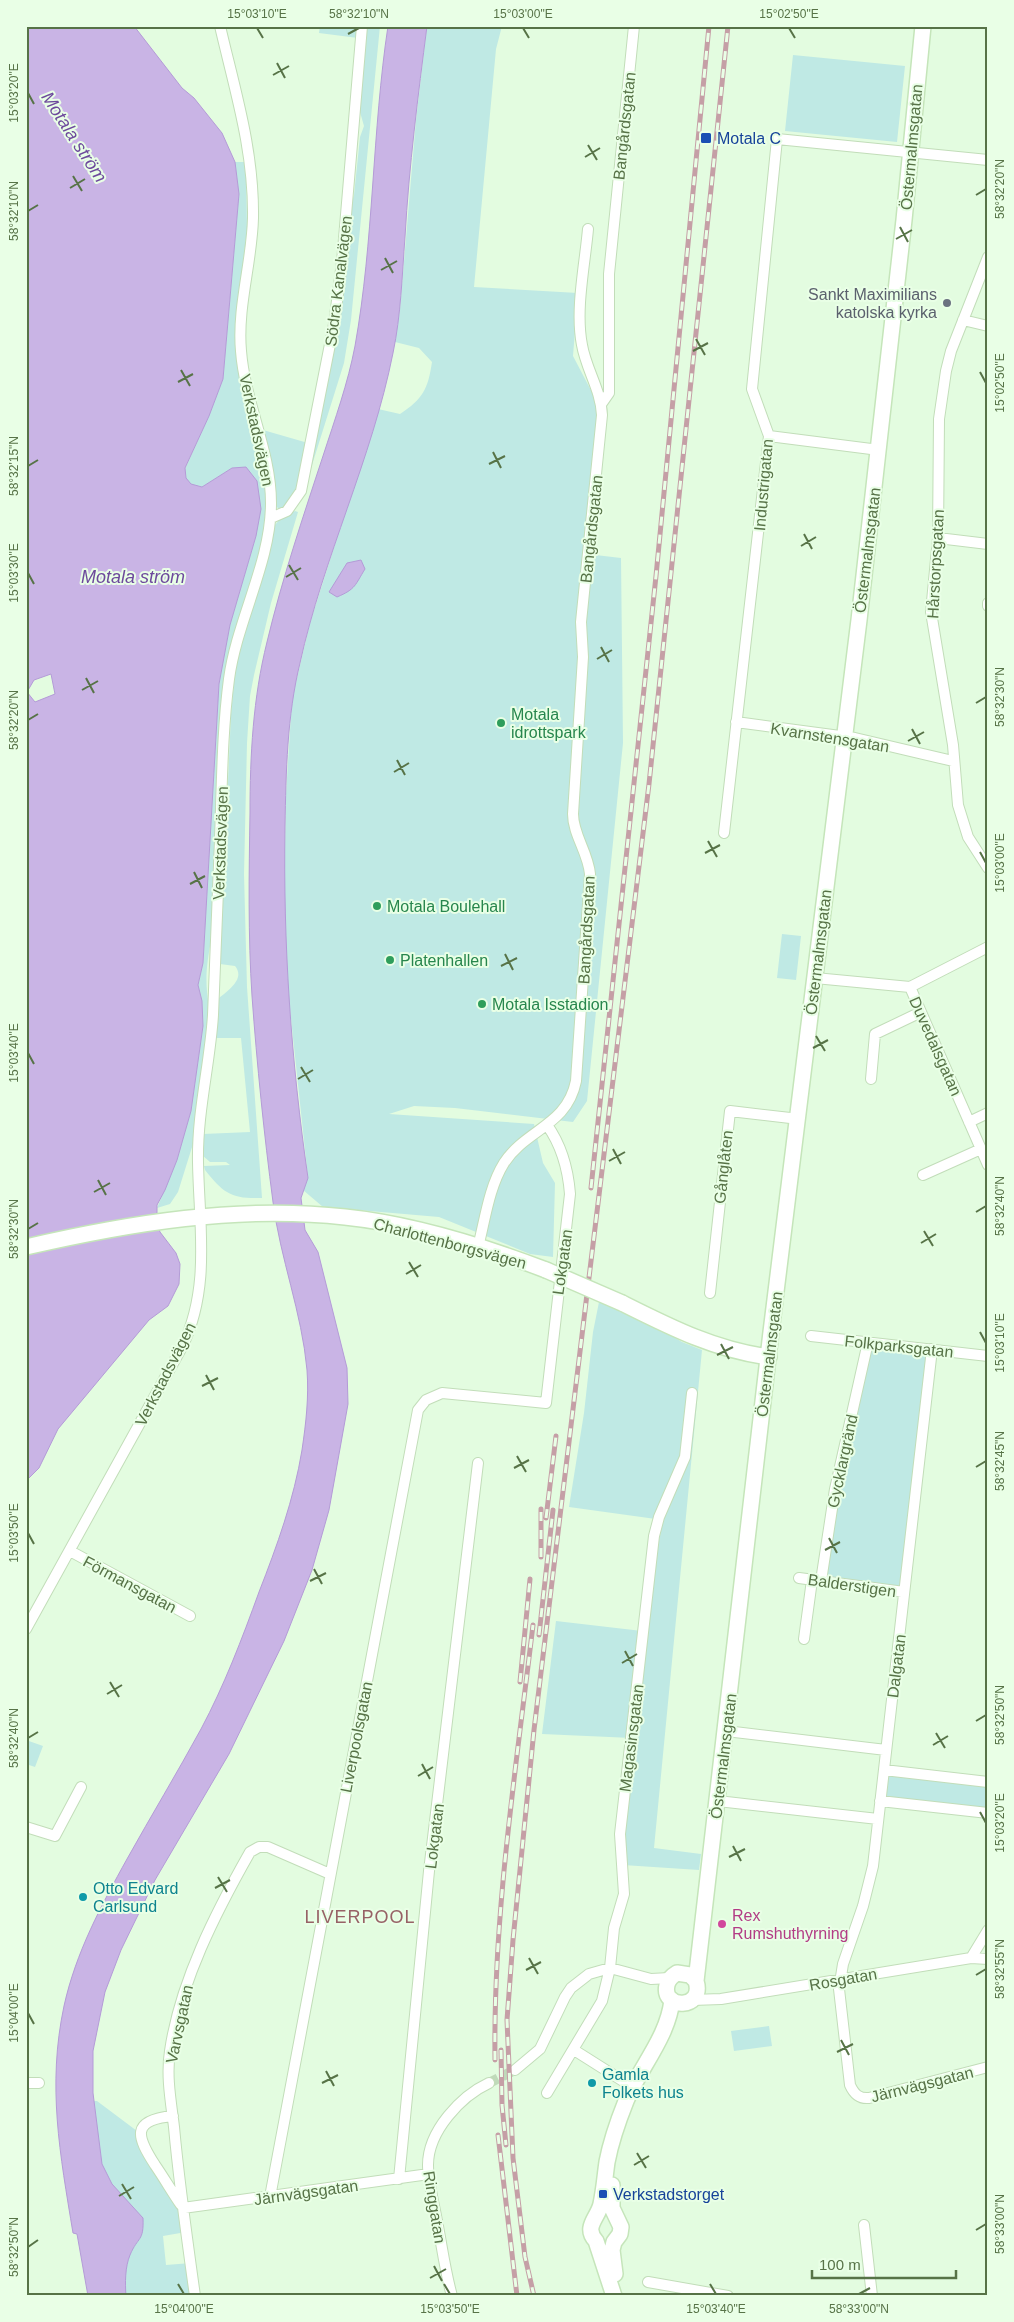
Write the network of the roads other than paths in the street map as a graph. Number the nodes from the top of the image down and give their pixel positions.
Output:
1 (220, 26) edge
2 (362, 26) edge
3 (634, 26) edge
4 (922, 26) edge
5 (910, 153) junction
6 (988, 160) edge
7 (588, 229) dead end
8 (988, 258) edge
9 (963, 320) junction
10 (988, 326) edge
11 (602, 403) junction
12 (769, 436) junction
13 (879, 450) junction
14 (271, 518) junction
15 (938, 538) junction
16 (988, 544) edge
17 (736, 722) junction
18 (845, 737) junction
19 (953, 761) junction
20 (724, 834) dead end
21 (988, 868) edge
22 (988, 947) edge
23 (814, 978) junction
24 (910, 987) junction
25 (921, 1012) junction
26 (871, 1079) dead end
27 (988, 1113) edge
28 (799, 1119) junction
29 (969, 1122) junction
30 (547, 1125) junction
31 (981, 1150) junction
32 (988, 1165) edge
33 (923, 1174) dead end
34 (200, 1217) junction
35 (26, 1247) edge
36 (478, 1247) junction
37 (710, 1293) dead end
38 (811, 1336) dead end
39 (868, 1342) junction
40 (932, 1349) junction
41 (988, 1356) edge
42 (769, 1357) junction
43 (692, 1394) dead end
44 (546, 1403) joint
45 (478, 1463) dead end
46 (70, 1551) junction
47 (799, 1578) dead end
48 (817, 1581) junction
49 (904, 1592) junction
50 (190, 1616) dead end
51 (26, 1629) edge
52 (804, 1639) dead end
53 (726, 1731) junction
54 (886, 1750) junction
55 (884, 1770) junction
56 (988, 1782) edge
57 (81, 1788) dead end
58 (718, 1801) junction
59 (880, 1801) junction
60 (988, 1813) edge
61 (878, 1819) junction
62 (26, 1827) edge
63 (330, 1874) junction
64 (988, 1930) edge
65 (971, 1958) junction
66 (988, 1959) edge
67 (610, 1968) junction
68 (841, 1979) junction
69 (682, 1989) junction
70 (574, 2050) junction
71 (988, 2067) edge
72 (515, 2070) tunnel mouth
73 (623, 2081) dead end
74 (26, 2083) edge
75 (39, 2083) dead end
76 (489, 2083) tunnel mouth
77 (548, 2092) dead end
78 (172, 2116) junction
79 (429, 2174) junction
80 (399, 2179) junction
81 (270, 2197) junction
82 (182, 2208) junction
83 (598, 2216) junction
84 (615, 2217) junction
85 (864, 2225) dead end
86 (596, 2241) junction
87 (614, 2242) junction
88 (648, 2282) dead end
89 (194, 2296) edge
90 (452, 2296) edge
91 (614, 2296) edge
92 (618, 2296) edge
93 (728, 2296) edge
94 (872, 2296) edge

1 - 14 street, Verkstadsvägen
2 - 14 street, Södra Kanalvägen
3 - 11 street, Bangårdsgatan
4 - 5 main road, Östermalmsgatan
5 - 6 street
5 - 12 street, Industrigatan
5 - 13 main road, Östermalmsgatan
7 - 11 street, Bangårdsgatan
8 - 9 street, Hårstorpsgatan
9 - 10 street
9 - 15 street, Hårstorpsgatan
11 - 30 street, Bangårdsgatan
12 - 13 street
12 - 17 street, Industrigatan
13 - 18 main road, Östermalmsgatan
14 - 34 street, Verkstadsvägen
15 - 16 street
15 - 19 street, Hårstorpsgatan
17 - 18 street, Kvarnstensgatan
17 - 20 street, Industrigatan
18 - 19 street, Kvarnstensgatan
18 - 23 main road, Östermalmsgatan
19 - 21 street, Hårstorpsgatan
22 - 24 street
23 - 24 street, Duvedalsgatan
23 - 28 main road, Östermalmsgatan
24 - 25 street, Duvedalsgatan
25 - 26 street
25 - 29 street, Duvedalsgatan
27 - 29 street
28 - 37 street, Gånglåten
28 - 42 main road, Östermalmsgatan
29 - 31 street, Duvedalsgatan
30 - 36 street, Bangårdsgatan
30 - 44 street, Lokgatan
31 - 32 street, Duvedalsgatan
31 - 33 street
34 - 35 main road, Charlottenborgsvägen
34 - 36 main road, Charlottenborgsvägen
34 - 46 street, Verkstadsvägen
36 - 42 main road, Charlottenborgsvägen, bridge
38 - 39 street, Folkparksgatan
39 - 40 street, Folkparksgatan
39 - 48 street, Gycklargränd
40 - 41 street, Folkparksgatan
40 - 49 street, Dalgatan
42 - 53 main road, Östermalmsgatan
43 - 67 street, Magasinsgatan
44 - 63 street, Liverpoolsgatan
45 - 80 street, Lokgatan
46 - 50 street, Förmansgatan
46 - 51 street, Verkstadsvägen
47 - 48 street, Balderstigen
48 - 49 street, Balderstigen
48 - 52 street, Gycklargränd
49 - 54 street, Dalgatan
53 - 54 street
53 - 58 main road, Östermalmsgatan
54 - 55 street, Dalgatan
55 - 56 street
55 - 59 street, Dalgatan
57 - 62 street
58 - 61 street
58 - 69 main road, Östermalmsgatan
59 - 60 street
59 - 61 street, Dalgatan
61 - 68 street, Dalgatan
63 - 78 street, Varvsgatan
63 - 81 street, Liverpoolsgatan
64 - 65 street
65 - 66 street, Rosgatan
65 - 68 street, Rosgatan
67 - 69 street
67 - 70 street, Magasinsgatan
67 - 72 street
68 - 69 street, Rosgatan
68 - 71 street, Järnvägsgatan
69 - 83 main road, Östermalmsgatan
69 - 84 main road, Östermalmsgatan
70 - 73 street
70 - 77 street, Magasinsgatan
74 - 75 street
76 - 79 street, Ringgatan
78 - 82 street, Varvsgatan
78 - 82 street
79 - 80 street, Järnvägsgatan
79 - 90 street, Ringgatan
80 - 81 street, Järnvägsgatan
81 - 82 street, Järnvägsgatan
82 - 89 street, Varvsgatan
83 - 84 main road
83 - 86 main road, Östermalmsgatan
84 - 87 main road, Östermalmsgatan
85 - 94 street
86 - 87 main road
86 - 91 main road, Östermalmsgatan
87 - 92 main road, Östermalmsgatan
88 - 93 street

